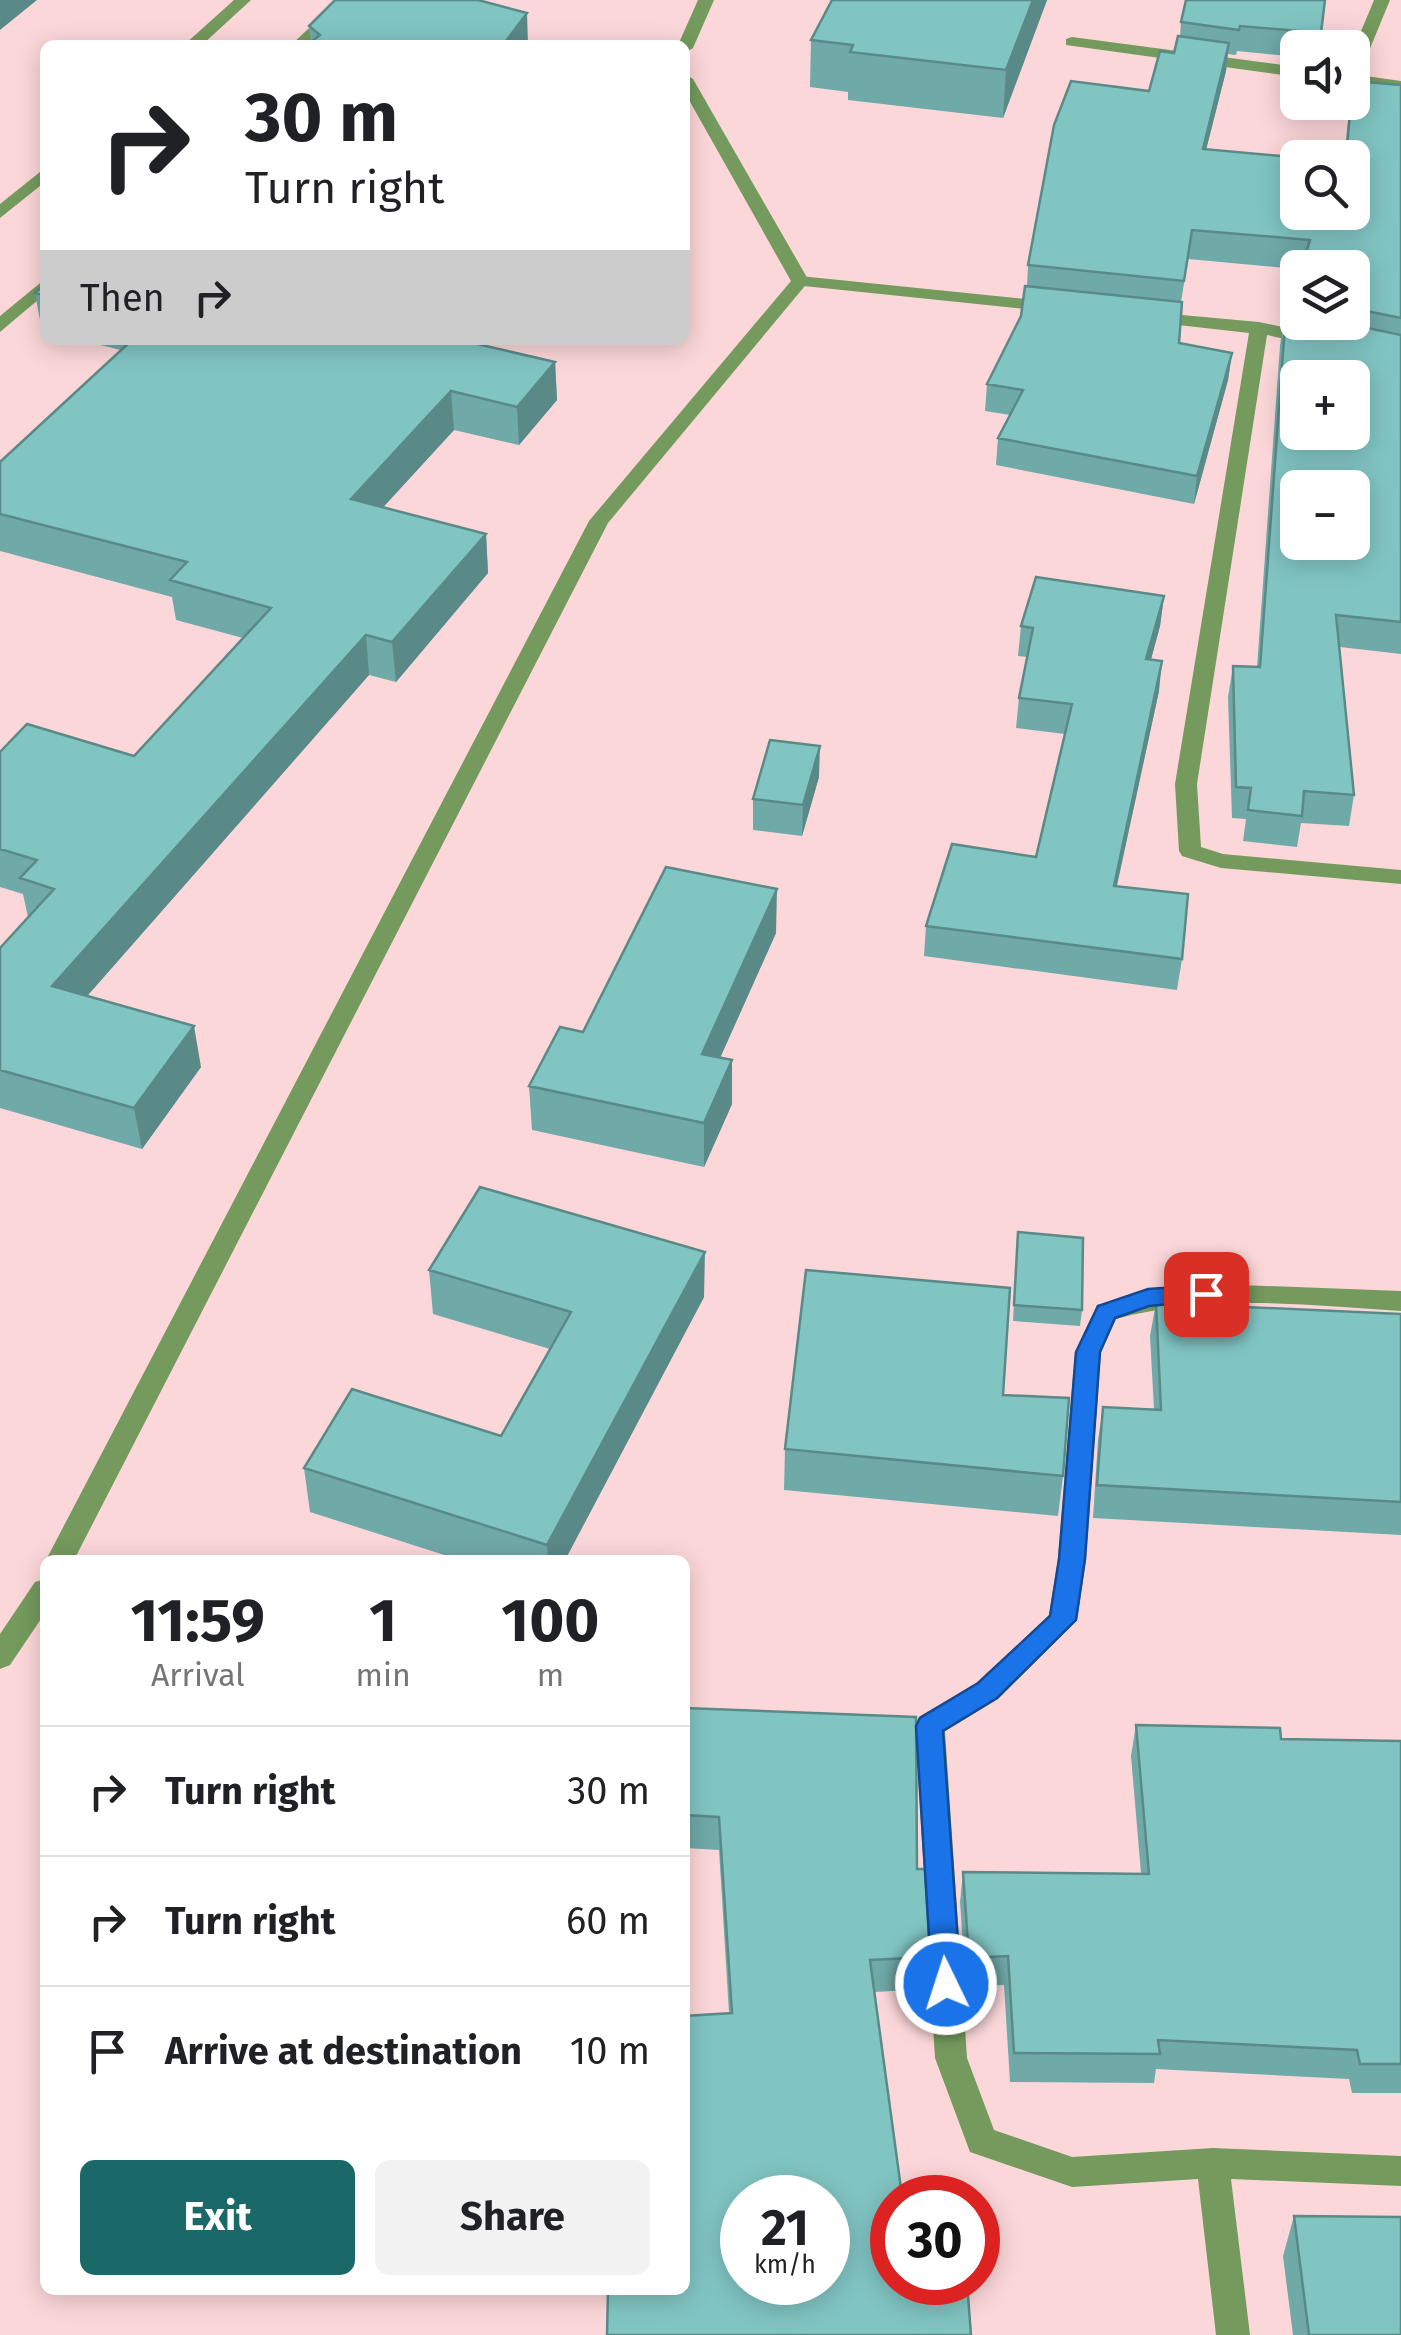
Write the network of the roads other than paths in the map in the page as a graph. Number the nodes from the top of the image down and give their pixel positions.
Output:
1 (243, 0) edge
2 (348, 0) edge
3 (706, 0) edge
4 (1382, 0) edge
5 (1370, 31) edge
6 (198, 40) edge
7 (304, 40) edge
8 (688, 40) edge
9 (1072, 42) dead end
10 (1280, 70) edge
11 (1370, 80) edge
12 (1401, 86) edge
13 (690, 88) edge
14 (40, 177) edge
15 (0, 212) edge
16 (800, 281) junction
17 (40, 289) edge
18 (1068, 308) edge
19 (1125, 314) edge
20 (0, 326) edge
21 (1260, 328) junction
22 (1330, 342) edge
23 (1401, 877) edge
24 (1401, 1301) edge
25 (63, 1555) edge
26 (40, 1597) edge
27 (0, 1656) edge
28 (1213, 2163) junction
29 (1401, 2171) edge
30 (1233, 2335) edge

1 - 6 street
2 - 7 street
3 - 8 street
4 - 5 street
9 - 10 street
11 - 12 street
13 - 16 street
14 - 15 street
16 - 18 street
16 - 25 street
17 - 20 street
19 - 21 street
21 - 22 street
21 - 23 street
24 - 28 street
26 - 27 street
28 - 29 street
28 - 30 street

